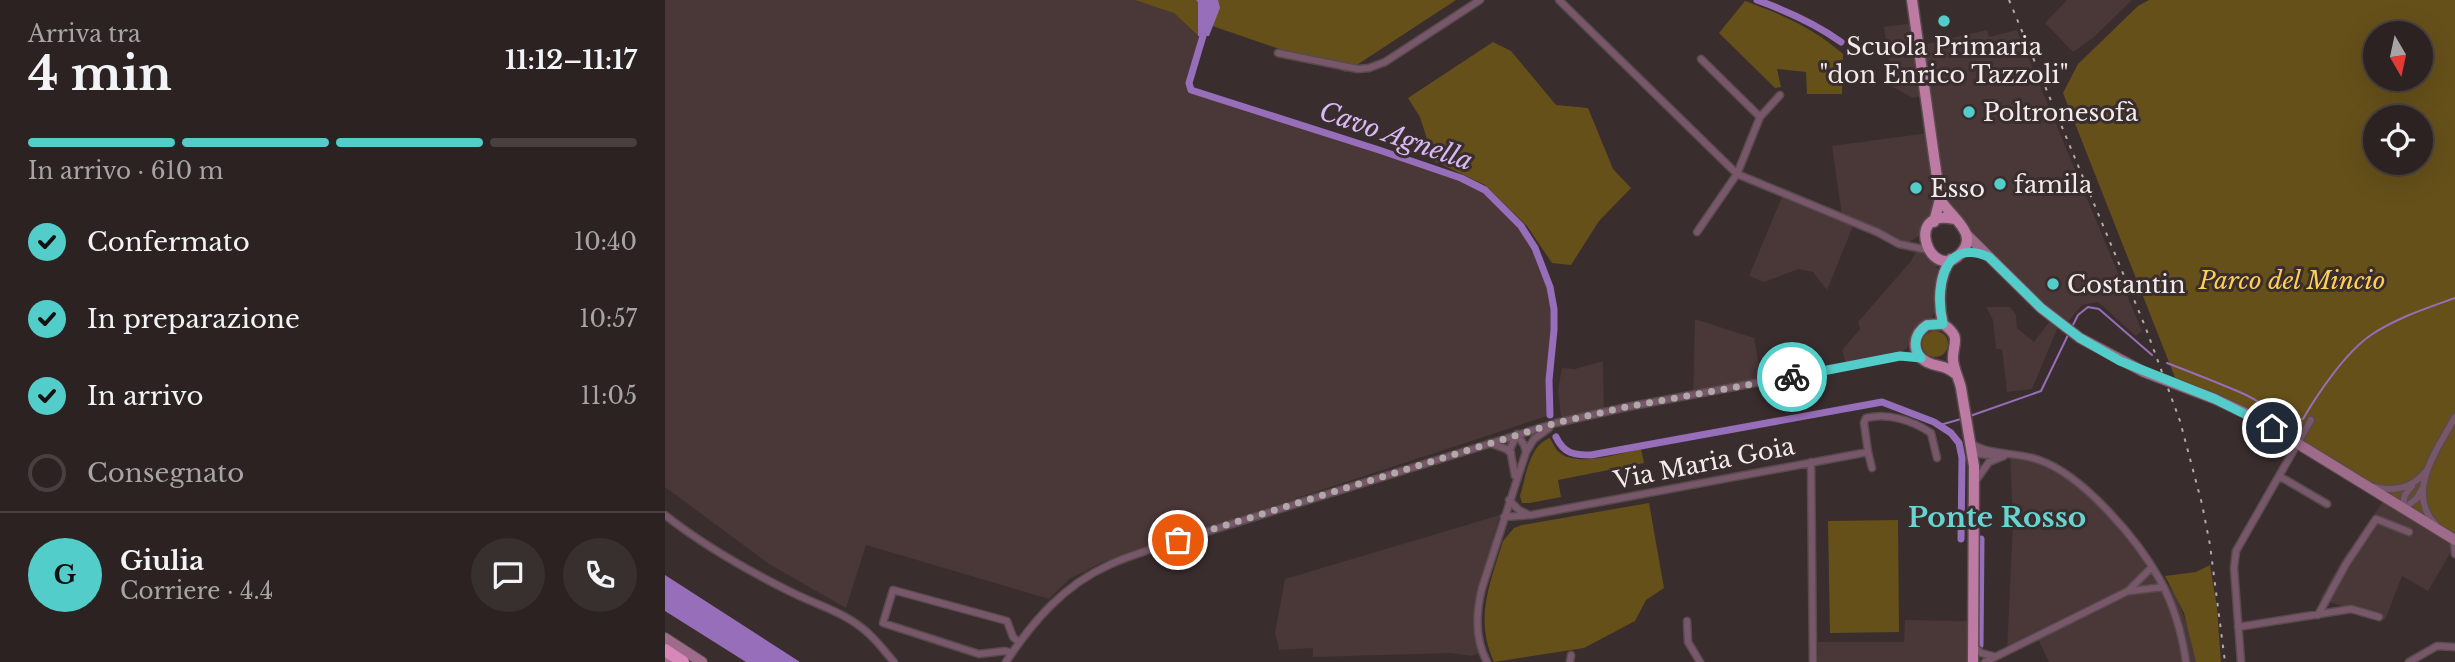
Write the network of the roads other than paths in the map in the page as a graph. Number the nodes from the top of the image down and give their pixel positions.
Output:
1 (1480, 0) edge
2 (1559, 0) edge
3 (1912, 0) edge
4 (1278, 53) dead end
5 (1701, 59) dead end
6 (1780, 95) dead end
7 (1760, 117) junction
8 (1737, 174) junction
9 (1940, 200) junction
10 (1954, 219) junction
11 (1934, 222) junction
12 (1697, 232) dead end
13 (1926, 232) junction
14 (1967, 235) junction
15 (1908, 245) junction
16 (1928, 250) junction
17 (1956, 257) junction
18 (1989, 257) junction
19 (1937, 258) junction
20 (1943, 274) junction
21 (1940, 307) junction
22 (1930, 324) junction
23 (1943, 324) junction
24 (1916, 341) junction
25 (1953, 354) junction
26 (1900, 356) junction
27 (1921, 358) junction
28 (1938, 364) junction
29 (1957, 375) junction
30 (2455, 417) edge
31 (2311, 420) dead end
32 (1556, 423) junction
33 (1517, 434) junction
34 (1488, 442) junction
35 (2299, 444) junction
36 (1972, 447) junction
37 (1525, 452) junction
38 (1868, 452) junction
39 (1511, 453) junction
40 (2006, 456) junction
41 (1937, 458) dead end
42 (1811, 462) junction
43 (2429, 467) junction
44 (1872, 468) dead end
45 (2279, 476) junction
46 (1516, 478) junction
47 (2415, 482) junction
48 (1975, 485) junction
49 (2366, 485) junction
50 (2422, 488) junction
51 (1509, 500) junction
52 (2327, 504) dead end
53 (2404, 508) junction
54 (665, 515) edge
55 (1531, 515) junction
56 (1504, 517) junction
57 (2409, 532) dead end
58 (2445, 533) junction
59 (2455, 540) edge
60 (2455, 554) edge
61 (2152, 567) junction
62 (2164, 587) junction
63 (2128, 592) junction
64 (2318, 614) junction
65 (2379, 617) dead end
66 (1688, 621) dead end
67 (2238, 627) junction
68 (665, 638) edge
69 (1019, 642) junction
70 (1973, 645) junction
71 (2455, 648) edge
72 (665, 650) edge
73 (1011, 653) junction
74 (1995, 656) junction
75 (979, 658) edge
76 (683, 662) edge
77 (702, 662) edge
78 (894, 662) edge
79 (1006, 662) edge
80 (1487, 662) edge
81 (1700, 662) edge
82 (1813, 662) edge
83 (1973, 662) edge
84 (1985, 662) edge
85 (2186, 662) edge
86 (2241, 662) edge
87 (2409, 662) edge

1 - 4 street
2 - 8 street
3 - 9 main road
5 - 7 street
6 - 7 street
7 - 8 street
8 - 12 street
8 - 15 street
9 - 10 main road
9 - 11 main road
10 - 11 main road
10 - 14 main road
11 - 13 main road
13 - 15 street
13 - 16 main road
14 - 17 main road
14 - 18 main road
15 - 16 street
16 - 19 main road
17 - 18 main road
17 - 19 main road
17 - 20 main road
18 - 35 main road
19 - 20 main road
20 - 21 main road
21 - 22 main road
21 - 23 main road
22 - 23 main road
22 - 24 main road
23 - 25 main road
24 - 26 street
24 - 27 main road
25 - 28 main road
25 - 29 main road
26 - 27 street
26 - 32 street
27 - 28 main road
28 - 29 main road
29 - 36 main road
30 - 43 street
31 - 35 street
32 - 33 street
32 - 37 street
33 - 34 street
33 - 37 street
33 - 39 street
34 - 39 street
34 - 69 street
35 - 45 street
35 - 49 main road
36 - 40 street
36 - 48 main road
37 - 46 street
38 - 41 street
38 - 42 street, Via Maria Goia
38 - 44 street
39 - 46 street
40 - 48 street
40 - 61 street
42 - 55 street, Via Maria Goia
42 - 82 street
43 - 47 street
43 - 50 street
45 - 52 street
45 - 67 street
46 - 51 street
47 - 49 street
47 - 53 street
48 - 70 main road
49 - 53 main road
50 - 53 street
50 - 58 street
51 - 55 street
51 - 56 street
53 - 58 main road
54 - 78 street
55 - 56 street, Via Maria Goia
56 - 80 street
57 - 64 street
58 - 59 main road
59 - 60 street
61 - 62 street
61 - 63 street
62 - 63 street
62 - 85 street
63 - 74 street
64 - 65 street
64 - 67 street
66 - 81 street
67 - 86 street
68 - 77 main road
69 - 73 street
69 - 75 street
70 - 74 street
70 - 83 main road
71 - 87 street
72 - 76 highway
73 - 75 street
73 - 79 street
74 - 84 street

